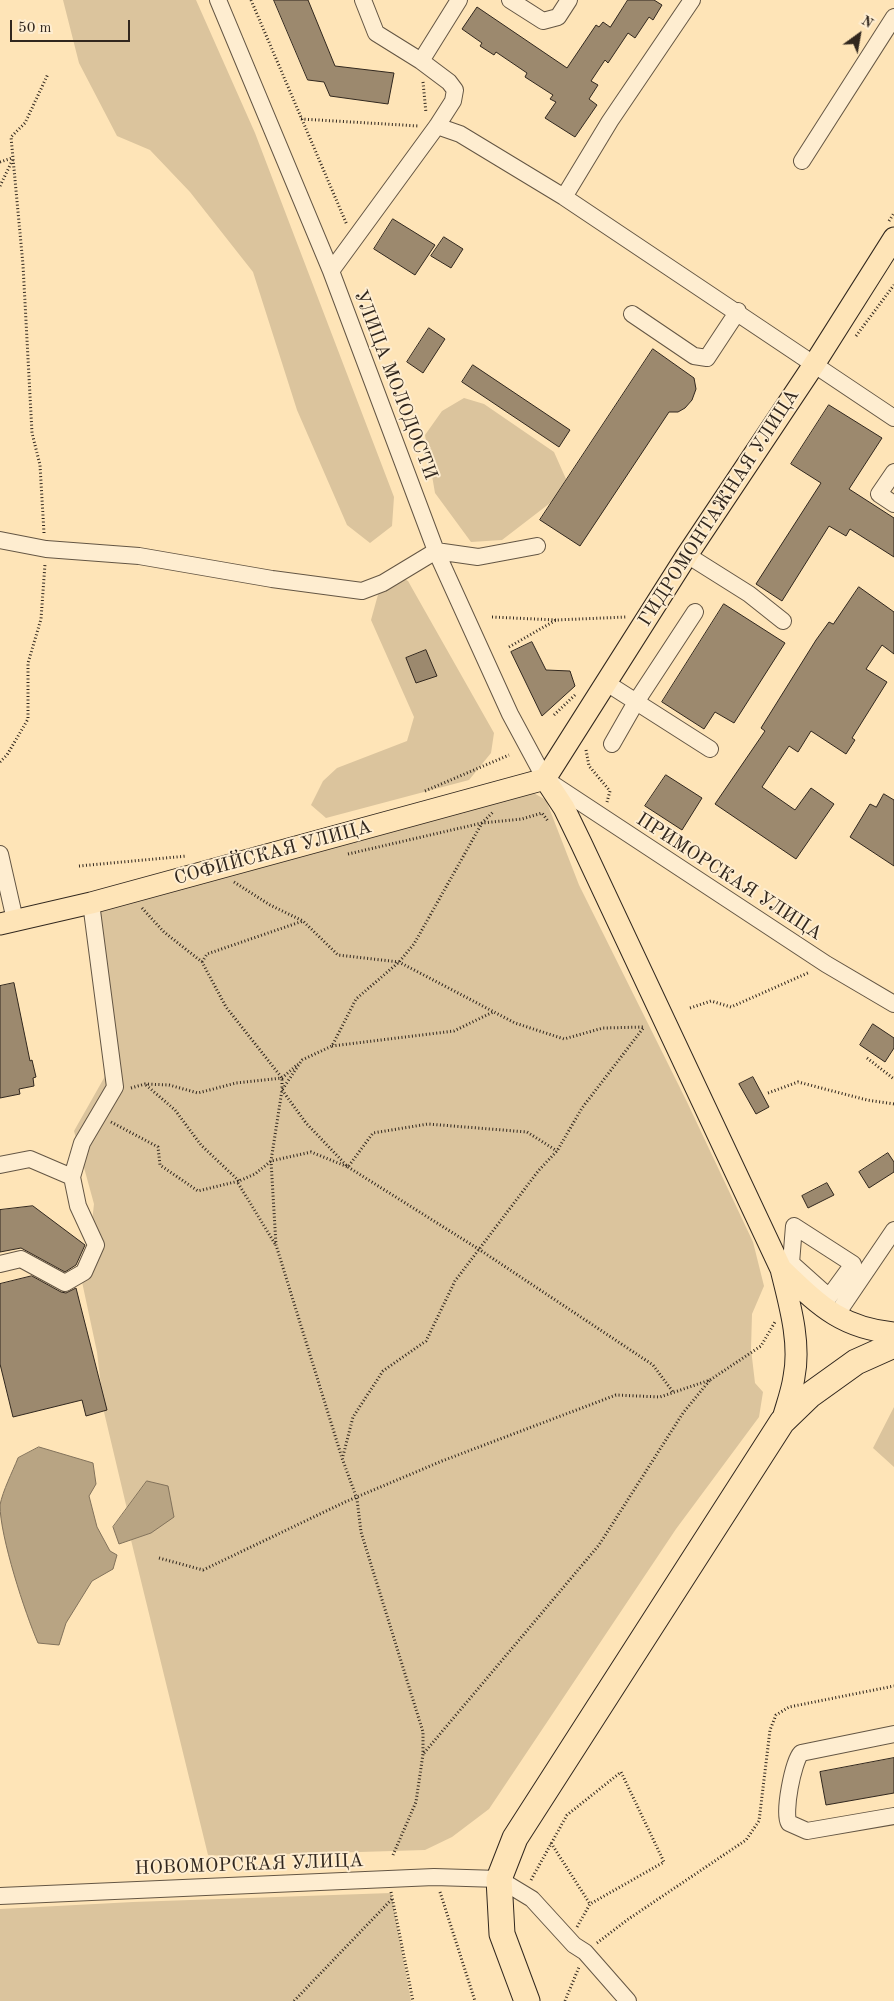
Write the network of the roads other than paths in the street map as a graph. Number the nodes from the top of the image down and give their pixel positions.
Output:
1 (218, 0) edge
2 (363, 0) edge
3 (459, 0) edge
4 (510, 0) edge
5 (569, 0) edge
6 (692, 0) edge
7 (894, 17) edge
8 (420, 60) junction
9 (432, 126) junction
10 (802, 161) dead end
11 (564, 197) junction
12 (894, 238) edge
13 (331, 271) junction
14 (738, 311) junction
15 (632, 314) dead end
16 (815, 363) junction
17 (894, 418) edge
18 (894, 472) edge
19 (894, 504) edge
20 (0, 540) edge
21 (537, 546) dead end
22 (436, 551) junction
23 (687, 555) junction
24 (695, 612) dead end
25 (783, 621) dead end
26 (605, 682) junction
27 (636, 702) junction
28 (612, 744) dead end
29 (710, 749) dead end
30 (545, 780) junction
31 (0, 854) edge
32 (91, 903) junction
33 (8, 922) edge
34 (894, 1004) edge
35 (0, 1166) edge
36 (72, 1177) junction
37 (894, 1230) edge
38 (0, 1264) edge
39 (781, 1269) junction
40 (835, 1317) junction
41 (894, 1333) edge
42 (894, 1345) edge
43 (782, 1422) junction
44 (894, 1734) edge
45 (894, 1816) edge
46 (500, 1879) junction
47 (0, 1896) edge
48 (527, 2001) edge
49 (628, 2001) edge

1 - 13 street, УЛИЦА МОЛОДОСТИ
2 - 8 street
3 - 8 street
4 - 5 street
6 - 11 street
7 - 10 street
8 - 9 street
9 - 11 street
9 - 13 street
11 - 14 street
12 - 16 main road, ГИДРОМОНТАЖНАЯ УЛИЦА
13 - 22 street, УЛИЦА МОЛОДОСТИ
14 - 15 street
14 - 16 street
16 - 17 street
16 - 23 main road, ГИДРОМОНТАЖНАЯ УЛИЦА
18 - 19 street
20 - 22 street
21 - 22 street
22 - 30 street, УЛИЦА МОЛОДОСТИ
23 - 25 street
23 - 26 main road, ГИДРОМОНТАЖНАЯ УЛИЦА
24 - 27 street
26 - 27 street
26 - 30 main road, ГИДРОМОНТАЖНАЯ УЛИЦА
27 - 28 street
27 - 29 street
30 - 32 main road, СОФИЙСКАЯ УЛИЦА
30 - 34 street, ПРИМОРСКАЯ УЛИЦА
30 - 39 main road
31 - 33 street
32 - 33 main road, СОФИЙСКАЯ УЛИЦА
32 - 36 street
35 - 36 street
36 - 38 street
37 - 40 street
39 - 40 main road
39 - 43 main road
40 - 41 main road
42 - 43 highway
43 - 46 highway
44 - 45 street
46 - 47 street, НОВОМОРСКАЯ УЛИЦА
46 - 48 highway
46 - 49 street

